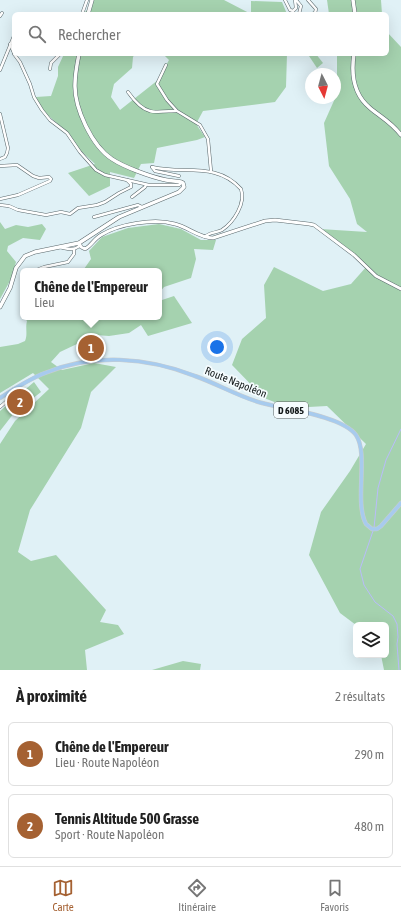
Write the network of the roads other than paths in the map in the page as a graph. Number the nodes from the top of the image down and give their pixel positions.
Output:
1 (88, 0) edge
2 (92, 0) edge
3 (285, 0) edge
4 (295, 0) edge
5 (308, 0) edge
6 (353, 0) edge
7 (83, 12) edge
8 (89, 12) edge
9 (300, 12) edge
10 (315, 12) edge
11 (355, 12) edge
12 (12, 40) edge
13 (10, 44) junction
14 (12, 49) edge
15 (15, 56) edge
16 (58, 56) edge
17 (80, 56) edge
18 (354, 56) edge
19 (166, 65) dead end
20 (50, 69) dead end
21 (0, 70) edge
22 (128, 92) dead end
23 (177, 111) junction
24 (0, 114) edge
25 (401, 134) edge
26 (0, 159) edge
27 (0, 166) edge
28 (211, 171) junction
29 (179, 176) dead end
30 (126, 180) junction
31 (182, 182) junction
32 (146, 185) junction
33 (132, 197) dead end
34 (0, 199) edge
35 (0, 205) edge
36 (142, 207) junction
37 (94, 217) dead end
38 (205, 237) junction
39 (80, 244) junction
40 (60, 247) junction
41 (74, 249) junction
42 (42, 268) edge
43 (401, 289) edge
44 (0, 307) edge
45 (14, 389) junction
46 (0, 398) edge
47 (0, 407) edge
48 (401, 503) edge

1 - 7 street
2 - 8 main road
3 - 4 street
4 - 9 street
5 - 10 street
6 - 11 main road
12 - 13 street
13 - 14 street
13 - 21 street
15 - 30 street
16 - 20 street
17 - 31 main road
18 - 25 main road
19 - 23 street
22 - 23 street
23 - 28 street
24 - 26 street
27 - 34 street
28 - 29 street
28 - 38 street
30 - 32 street
30 - 35 street
31 - 32 street
31 - 36 main road
32 - 33 street
36 - 37 street
36 - 39 main road
38 - 39 street
38 - 43 street
39 - 40 main road
39 - 41 street
40 - 41 street
40 - 44 main road
41 - 42 street
45 - 46 main road, Route Napoléon / D 6085
45 - 47 street
45 - 48 main road, Route Napoléon / D 6085

